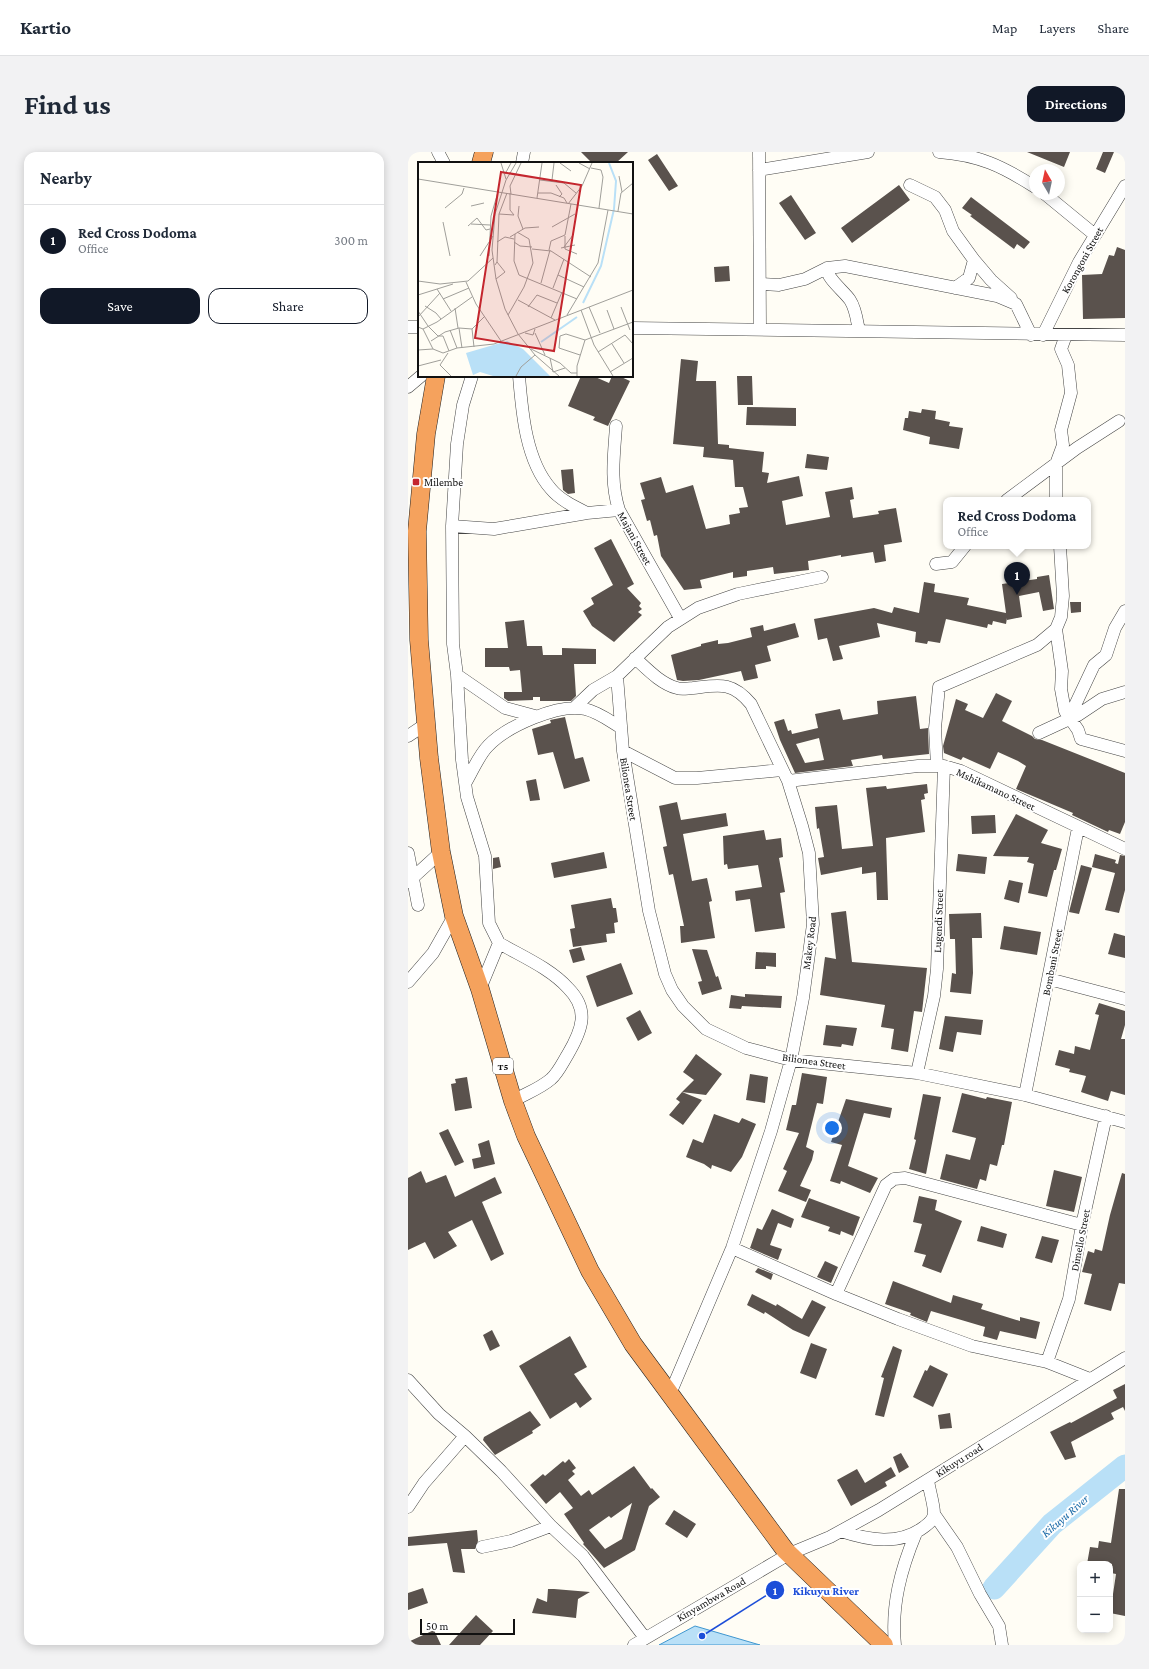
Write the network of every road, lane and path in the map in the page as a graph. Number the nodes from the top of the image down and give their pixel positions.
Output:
1 (438, 152) edge
2 (448, 152) edge
3 (484, 152) edge
4 (524, 152) edge
5 (759, 152) edge
6 (866, 152) edge
7 (939, 152) edge
8 (443, 162) edge
9 (444, 162) edge
10 (481, 162) edge
11 (522, 162) edge
12 (759, 170) junction
13 (1029, 183) edge
14 (910, 185) dead end
15 (1125, 186) edge
16 (1052, 200) edge
17 (1095, 235) junction
18 (974, 260) junction
19 (827, 268) junction
20 (760, 284) junction
21 (955, 288) junction
22 (1016, 304) junction
23 (633, 328) edge
24 (760, 329) junction
25 (859, 331) junction
26 (1037, 335) junction
27 (1066, 335) junction
28 (1125, 335) edge
29 (420, 377) edge
30 (436, 377) edge
31 (472, 377) edge
32 (519, 377) edge
33 (408, 387) edge
34 (1119, 421) dead end
35 (616, 426) dead end
36 (1056, 464) junction
37 (1011, 497) edge
38 (1056, 497) edge
39 (618, 510) junction
40 (587, 513) junction
41 (452, 526) junction
42 (963, 549) edge
43 (1060, 549) edge
44 (417, 550) junction
45 (936, 564) dead end
46 (408, 566) edge
47 (822, 577) dead end
48 (1125, 611) edge
49 (680, 618) junction
50 (1056, 629) junction
51 (635, 658) junction
52 (457, 675) junction
53 (618, 676) junction
54 (1125, 692) edge
55 (574, 708) junction
56 (535, 716) junction
57 (1069, 718) junction
58 (426, 724) junction
59 (620, 727) junction
60 (1039, 733) dead end
61 (408, 736) edge
62 (623, 751) junction
63 (1125, 751) edge
64 (940, 766) junction
65 (782, 770) junction
66 (788, 781) junction
67 (466, 782) junction
68 (1078, 828) junction
69 (1125, 849) edge
70 (441, 852) junction
71 (408, 853) edge
72 (411, 879) edge
73 (418, 905) dead end
74 (454, 916) junction
75 (499, 942) junction
76 (1049, 979) junction
77 (408, 982) edge
78 (480, 989) junction
79 (1125, 998) edge
80 (791, 1060) junction
81 (917, 1073) junction
82 (1025, 1095) junction
83 (513, 1101) junction
84 (1106, 1116) junction
85 (1125, 1122) edge
86 (1082, 1225) junction
87 (732, 1248) junction
88 (836, 1294) junction
89 (1125, 1358) edge
90 (1047, 1362) junction
91 (1090, 1379) junction
92 (408, 1380) edge
93 (670, 1394) junction
94 (465, 1436) junction
95 (928, 1480) junction
96 (408, 1507) edge
97 (934, 1514) junction
98 (551, 1526) junction
99 (841, 1531) junction
100 (916, 1533) junction
101 (482, 1548) dead end
102 (789, 1554) junction
103 (645, 1638) junction
104 (634, 1645) edge
105 (884, 1645) edge
106 (895, 1645) edge
107 (1002, 1645) edge

1 - 8 street
2 - 9 street
3 - 10 highway
4 - 11 street
5 - 12 street
6 - 12 street
7 - 13 street
12 - 20 street
14 - 18 street
15 - 17 street, Korongoni Street
16 - 17 street
17 - 26 street, Korongoni Street
18 - 21 street
18 - 22 street
19 - 20 street
19 - 21 street
19 - 25 street
20 - 24 street
21 - 22 street
22 - 26 street
23 - 24 street
24 - 25 street
25 - 26 street
26 - 27 street
27 - 28 street
27 - 36 street
29 - 33 street
30 - 44 highway, T5
31 - 41 street
32 - 40 street
34 - 36 street
35 - 39 street, Majani Street
36 - 37 street
36 - 38 street
39 - 40 street
39 - 49 street, Majani Street
40 - 41 street
41 - 52 street
42 - 45 street
43 - 50 street
44 - 46 street
44 - 58 highway, T5
47 - 49 street
48 - 57 street
49 - 51 street
50 - 57 street
50 - 64 street, Lugendi Street
51 - 53 street
51 - 65 street, Makey Road
52 - 56 street
52 - 67 street
53 - 55 street
53 - 59 street, Bilionea Street
54 - 57 street
55 - 56 street
55 - 59 street
56 - 67 street
57 - 60 street
57 - 63 street
58 - 61 street
58 - 70 highway, T5
59 - 62 street, Bilionea Street
62 - 65 street
62 - 80 street, Bilionea Street
64 - 66 street, Mshikamano Street
64 - 68 street, Mshikamano Street
64 - 81 street, Lugendi Street
65 - 66 street, Makey Road
66 - 80 street, Makey Road
67 - 75 street
68 - 69 street, Mshikamano Street
68 - 76 street, Bombani Street
70 - 72 street
70 - 74 highway, T5
71 - 72 street
72 - 73 street
74 - 77 street
74 - 78 highway, T5
75 - 78 street
75 - 83 street
76 - 79 street
76 - 82 street, Bombani Street
78 - 83 highway, T5
80 - 81 street, Bilionea Street
80 - 87 street, Makey Road
81 - 82 street, Bilionea Street
82 - 84 street, Bilionea Street
83 - 93 highway, T5
84 - 85 street, Bilionea Street
84 - 86 street, Dimello Street
86 - 88 street
86 - 90 street, Dimello Street
87 - 88 street
87 - 93 street, Makey Road
88 - 90 street
89 - 91 street, Kikuyu road
90 - 91 street
91 - 95 street, Kikuyu road
92 - 94 street
93 - 102 highway, T5
94 - 96 street
94 - 98 street
95 - 97 street
95 - 99 street, Kikuyu road
97 - 100 street
97 - 107 street
98 - 101 street
98 - 103 street
99 - 100 street
99 - 102 street, Kikuyu road
100 - 106 street
102 - 103 street, Kinyambwa Road
102 - 105 highway, T5
103 - 104 street, Kinyambwa Road

